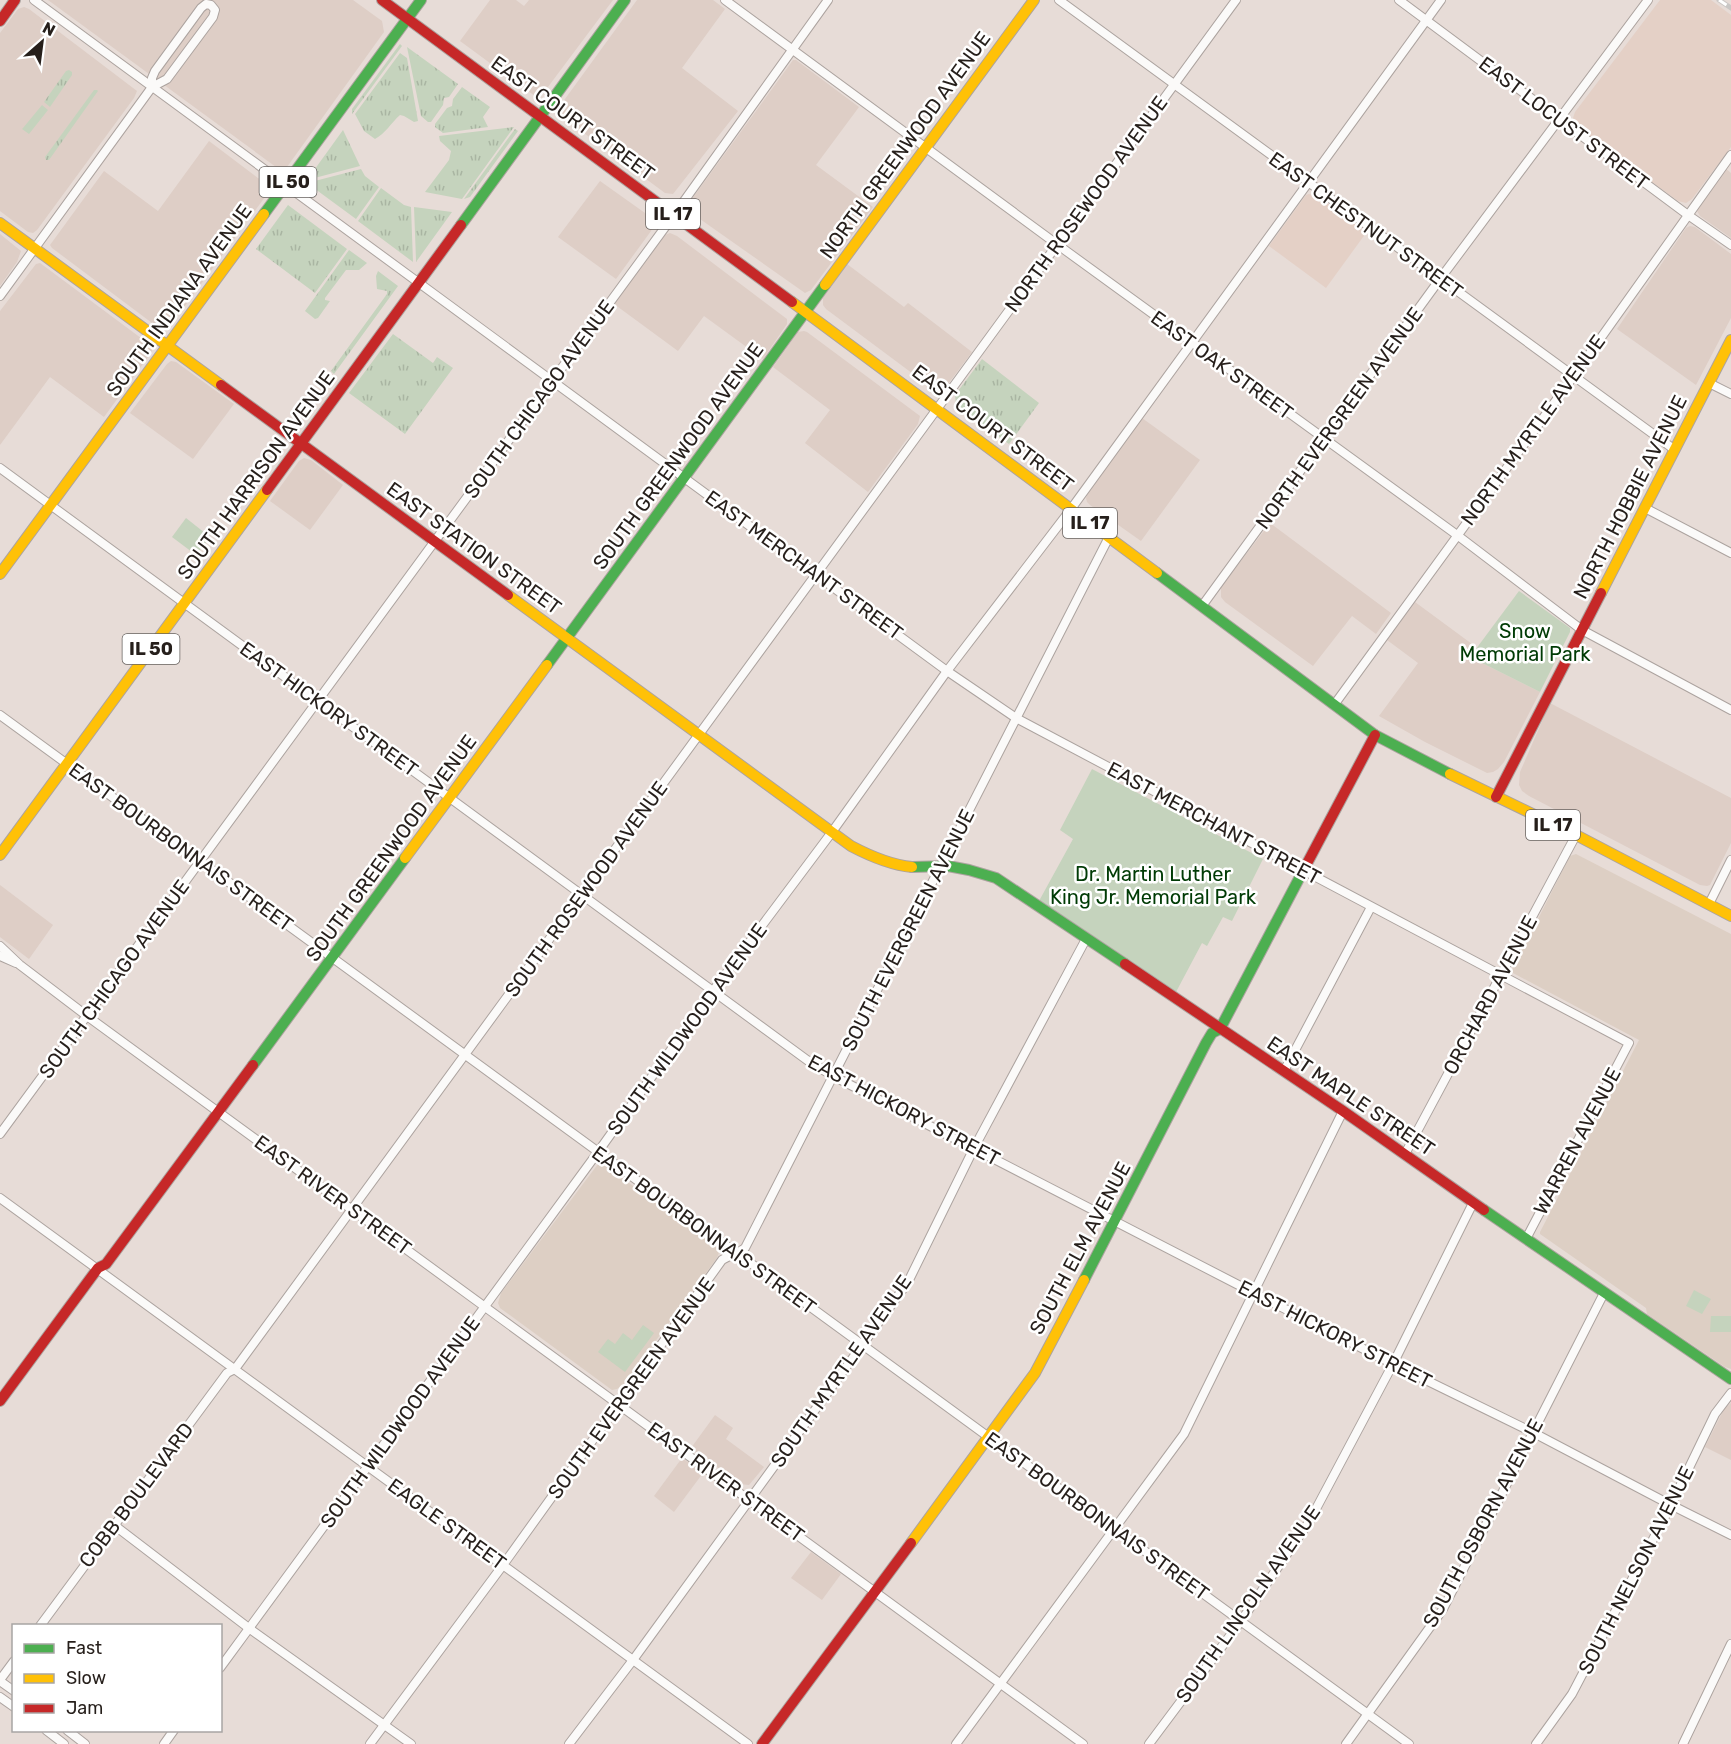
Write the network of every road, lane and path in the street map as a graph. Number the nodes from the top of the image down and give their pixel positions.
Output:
1 (15, 0) edge
2 (34, 0) edge
3 (382, 0) edge
4 (421, 0) edge
5 (625, 0) edge
6 (725, 0) edge
7 (828, 0) edge
8 (1034, 0) edge
9 (1059, 0) edge
10 (1236, 0) edge
11 (1399, 0) edge
12 (1441, 0) edge
13 (1648, 0) edge
14 (408, 18) junction
15 (1426, 20) junction
16 (0, 21) edge
17 (792, 49) junction
18 (1173, 84) junction
19 (152, 87) junction
20 (541, 117) junction
21 (1559, 119) junction
22 (926, 147) junction
23 (1731, 155) edge
24 (1308, 182) junction
25 (285, 185) junction
26 (674, 215) junction
27 (1688, 215) junction
28 (0, 223) edge
29 (1058, 245) junction
30 (1731, 245) edge
31 (35, 248) junction
32 (1440, 279) junction
33 (419, 283) junction
34 (0, 296) edge
35 (806, 311) junction
36 (1731, 340) edge
37 (1191, 342) junction
38 (168, 345) junction
39 (1573, 377) junction
40 (552, 381) junction
41 (1709, 383) junction
42 (1731, 394) edge
43 (938, 409) junction
44 (1324, 439) junction
45 (301, 443) junction
46 (1675, 450) junction
47 (0, 468) edge
48 (684, 477) junction
49 (51, 505) junction
50 (1071, 508) junction
51 (1645, 508) junction
52 (1457, 535) junction
53 (1109, 537) junction
54 (435, 541) junction
55 (1731, 553) edge
56 (0, 574) edge
57 (816, 575) junction
58 (184, 603) junction
59 (1202, 606) junction
60 (1582, 630) junction
61 (567, 638) junction
62 (947, 670) junction
63 (318, 701) junction
64 (1334, 705) junction
65 (1731, 710) edge
66 (0, 715) edge
67 (1016, 718) junction
68 (699, 735) junction
69 (1375, 735) junction
70 (67, 764) junction
71 (1496, 797) junction
72 (449, 798) junction
73 (832, 832) junction
74 (1576, 836) junction
75 (0, 855) edge
76 (1731, 860) edge
77 (200, 861) junction
78 (941, 865) junction
79 (1303, 871) junction
80 (582, 895) junction
81 (1708, 904) junction
82 (1371, 907) junction
83 (1731, 916) edge
84 (1086, 939) junction
85 (0, 946) edge
86 (0, 956) edge
87 (332, 958) junction
88 (20, 965) junction
89 (1501, 976) junction
90 (713, 991) junction
91 (87, 1016) junction
92 (1220, 1029) junction
93 (1629, 1043) joint
94 (465, 1055) junction
95 (1284, 1071) junction
96 (833, 1076) junction
97 (218, 1111) junction
98 (1343, 1111) junction
99 (0, 1134) edge
100 (974, 1148) junction
101 (598, 1152) junction
102 (1405, 1154) junction
103 (0, 1198) edge
104 (1473, 1203) junction
105 (352, 1209) junction
106 (1116, 1221) junction
107 (1526, 1239) junction
108 (737, 1254) junction
109 (98, 1268) junction
110 (1254, 1293) junction
111 (1604, 1293) junction
112 (484, 1306) junction
113 (862, 1345) junction
114 (1393, 1364) junction
115 (235, 1369) junction
116 (1731, 1379) edge
117 (1731, 1394) edge
118 (0, 1401) edge
119 (618, 1404) junction
120 (1532, 1432) junction
121 (990, 1438) junction
122 (369, 1466) junction
123 (750, 1500) junction
124 (1671, 1505) junction
125 (114, 1525) junction
126 (1115, 1530) junction
127 (1731, 1534) edge
128 (503, 1565) junction
129 (874, 1591) junction
130 (1241, 1621) junction
131 (41, 1624) edge
132 (250, 1629) junction
133 (1731, 1644) edge
134 (633, 1659) junction
135 (0, 1662) edge
136 (11, 1665) edge
137 (222, 1665) edge
138 (0, 1681) edge
139 (1000, 1683) junction
140 (1368, 1714) junction
141 (384, 1724) junction
142 (47, 1732) edge
143 (68, 1732) edge
144 (173, 1732) edge
145 (64, 1744) edge
146 (85, 1744) edge
147 (164, 1744) edge
148 (369, 1744) edge
149 (411, 1744) edge
150 (569, 1744) edge
151 (748, 1744) edge
152 (762, 1744) edge
153 (956, 1744) edge
154 (1083, 1744) edge
155 (1149, 1744) edge
156 (1346, 1744) edge
157 (1409, 1744) edge
158 (1536, 1744) edge
159 (1683, 1744) edge

1 - 16 main road
2 - 19 street, EAST MERCHANT STREET
3 - 14 main road, EAST COURT STREET / IL 17
4 - 14 main road, IL 50
5 - 20 main road, IL 50
6 - 17 street, EAST OAK STREET
7 - 17 street, SOUTH CHICAGO AVENUE
8 - 22 main road, NORTH GREENWOOD AVENUE
9 - 18 street, EAST CHESTNUT STREET
10 - 18 street, NORTH ROSEWOOD AVENUE
11 - 15 street, EAST LOCUST STREET
12 - 15 street, SOUTH WILDWOOD AVENUE
13 - 21 street, NORTH EVERGREEN AVENUE
14 - 20 main road, EAST COURT STREET / IL 17
14 - 25 main road, SOUTH INDIANA AVENUE / IL 50
15 - 21 street, EAST LOCUST STREET
15 - 24 street, SOUTH WILDWOOD AVENUE
17 - 22 street, EAST OAK STREET
17 - 26 street, SOUTH CHICAGO AVENUE
18 - 24 street, EAST CHESTNUT STREET
18 - 29 street, NORTH ROSEWOOD AVENUE
19 - 19 street
19 - 25 street, EAST MERCHANT STREET
19 - 31 street
20 - 26 main road, EAST COURT STREET / IL 17
20 - 33 main road, SOUTH HARRISON AVENUE / IL 50
21 - 27 street, EAST LOCUST STREET
21 - 32 street, NORTH EVERGREEN AVENUE
22 - 29 street, EAST OAK STREET
22 - 35 main road, NORTH GREENWOOD AVENUE
23 - 27 street, NORTH MYRTLE AVENUE
24 - 32 street, EAST CHESTNUT STREET
24 - 37 street, SOUTH WILDWOOD AVENUE
25 - 33 street, EAST MERCHANT STREET
25 - 38 main road, SOUTH INDIANA AVENUE / IL 50
26 - 35 main road, EAST COURT STREET / IL 17
26 - 40 street, SOUTH CHICAGO AVENUE
27 - 30 street, EAST LOCUST STREET
27 - 39 street, NORTH MYRTLE AVENUE
28 - 31 main road, EAST STATION STREET
29 - 37 street, EAST OAK STREET
29 - 43 street, NORTH ROSEWOOD AVENUE
31 - 34 street
31 - 38 main road, EAST STATION STREET
32 - 39 street, EAST CHESTNUT STREET
32 - 44 street, NORTH EVERGREEN AVENUE
33 - 40 street, EAST MERCHANT STREET
33 - 45 main road, SOUTH HARRISON AVENUE / IL 50
35 - 43 main road, EAST COURT STREET / IL 17
35 - 48 main road, SOUTH GREENWOOD AVENUE
36 - 41 main road, NORTH HOBBIE AVENUE
37 - 44 street, EAST OAK STREET
37 - 50 street, SOUTH WILDWOOD AVENUE
38 - 45 main road, EAST STATION STREET
38 - 49 main road, SOUTH INDIANA AVENUE / IL 50
39 - 46 street, EAST CHESTNUT STREET
39 - 52 street, NORTH MYRTLE AVENUE
40 - 48 street, EAST MERCHANT STREET
40 - 54 street, SOUTH CHICAGO AVENUE
41 - 42 street
41 - 46 main road, NORTH HOBBIE AVENUE
43 - 50 main road, EAST COURT STREET / IL 17
43 - 57 street, SOUTH ROSEWOOD AVENUE
44 - 52 street, EAST OAK STREET
44 - 59 street, NORTH EVERGREEN AVENUE
45 - 54 main road, EAST STATION STREET
45 - 58 main road, SOUTH HARRISON AVENUE / IL 50
46 - 51 main road, NORTH HOBBIE AVENUE
47 - 49 street, EAST HICKORY STREET
48 - 57 street, EAST MERCHANT STREET
48 - 61 main road, SOUTH GREENWOOD AVENUE
49 - 56 main road, SOUTH INDIANA AVENUE / IL 50
49 - 58 street, EAST HICKORY STREET
50 - 53 main road, EAST COURT STREET / IL 17
50 - 62 street, SOUTH WILDWOOD AVENUE
51 - 55 street
51 - 60 main road, NORTH HOBBIE AVENUE
52 - 60 street, EAST OAK STREET
52 - 64 street, NORTH MYRTLE AVENUE
53 - 59 main road, EAST COURT STREET / IL 17
53 - 67 street, SOUTH EVERGREEN AVENUE
54 - 61 main road, EAST STATION STREET
54 - 63 street, SOUTH CHICAGO AVENUE
57 - 62 street, EAST MERCHANT STREET
57 - 68 street, SOUTH ROSEWOOD AVENUE
58 - 63 street, EAST HICKORY STREET
58 - 70 main road, SOUTH HARRISON AVENUE / IL 50
59 - 64 main road, EAST COURT STREET / IL 17
60 - 65 street, EAST OAK STREET
60 - 71 main road, NORTH HOBBIE AVENUE
61 - 68 main road, EAST STATION STREET
61 - 72 main road, SOUTH GREENWOOD AVENUE
62 - 67 street, EAST MERCHANT STREET
62 - 73 street, SOUTH WILDWOOD AVENUE
63 - 72 street, EAST HICKORY STREET
63 - 77 street, SOUTH CHICAGO AVENUE
64 - 69 main road, EAST COURT STREET / IL 17
66 - 70 street, EAST BOURBONNAIS STREET
67 - 78 street, SOUTH EVERGREEN AVENUE
67 - 79 street, EAST MERCHANT STREET
68 - 73 main road, EAST STATION STREET
68 - 80 street, SOUTH ROSEWOOD AVENUE
69 - 71 main road, EAST COURT STREET / IL 17
69 - 79 main road, SOUTH ELM AVENUE
70 - 75 main road, SOUTH HARRISON AVENUE / IL 50
70 - 77 street, EAST BOURBONNAIS STREET
71 - 74 main road, EAST COURT STREET / IL 17
72 - 80 street, EAST HICKORY STREET
72 - 87 main road, SOUTH GREENWOOD AVENUE
73 - 78 main road, EAST STATION STREET
73 - 90 street, SOUTH WILDWOOD AVENUE
74 - 81 main road, EAST COURT STREET / IL 17
74 - 89 street, ORCHARD AVENUE
76 - 81 street
77 - 87 street, EAST BOURBONNAIS STREET
77 - 91 street, SOUTH CHICAGO AVENUE
78 - 84 main road, EAST MAPLE STREET
78 - 96 street, SOUTH EVERGREEN AVENUE
79 - 82 street, EAST MERCHANT STREET
79 - 92 main road, SOUTH ELM AVENUE
80 - 90 street, EAST HICKORY STREET
80 - 94 street, SOUTH ROSEWOOD AVENUE
81 - 83 main road, EAST COURT STREET / IL 17
82 - 89 street, EAST MERCHANT STREET
82 - 95 street
84 - 92 main road, EAST MAPLE STREET
84 - 100 street, SOUTH MYRTLE AVENUE
85 - 88 street, EAST RIVER STREET
86 - 88 street, EAST RIVER STREET
87 - 94 street, EAST BOURBONNAIS STREET
87 - 97 main road, SOUTH GREENWOOD AVENUE
88 - 91 street, EAST RIVER STREET
89 - 93 street, EAST MERCHANT STREET
89 - 102 street, ORCHARD AVENUE
90 - 96 street, EAST HICKORY STREET
90 - 101 street, SOUTH WILDWOOD AVENUE
91 - 97 street, EAST RIVER STREET
91 - 99 street, SOUTH CHICAGO AVENUE
92 - 95 main road, EAST MAPLE STREET
92 - 106 main road, SOUTH ELM AVENUE
93 - 107 street, WARREN AVENUE
94 - 101 street, EAST BOURBONNAIS STREET
94 - 105 street, SOUTH ROSEWOOD AVENUE
95 - 98 main road, EAST MAPLE STREET
96 - 100 street, EAST HICKORY STREET
96 - 108 street, SOUTH EVERGREEN AVENUE
97 - 105 street, EAST RIVER STREET
97 - 109 main road, SOUTH GREENWOOD AVENUE
98 - 102 main road, EAST MAPLE STREET
98 - 110 street
100 - 106 street, EAST HICKORY STREET
100 - 113 street, SOUTH MYRTLE AVENUE
101 - 108 street, EAST BOURBONNAIS STREET
101 - 112 street, SOUTH WILDWOOD AVENUE
102 - 104 main road, EAST MAPLE STREET
103 - 109 street, EAGLE STREET
104 - 107 main road, EAST MAPLE STREET
104 - 114 street, SOUTH LINCOLN AVENUE
105 - 112 street, EAST RIVER STREET
105 - 115 street, SOUTH ROSEWOOD AVENUE
106 - 110 street, EAST HICKORY STREET
106 - 121 main road, SOUTH ELM AVENUE
107 - 111 main road, EAST MAPLE STREET
108 - 113 street, EAST BOURBONNAIS STREET
108 - 119 street, SOUTH EVERGREEN AVENUE
109 - 115 street, EAGLE STREET
109 - 118 main road, SOUTH GREENWOOD AVENUE
110 - 114 street, EAST HICKORY STREET
110 - 126 street
111 - 116 main road, EAST MAPLE STREET
111 - 120 street, SOUTH OSBORN AVENUE
112 - 119 street, EAST RIVER STREET
112 - 122 street, SOUTH WILDWOOD AVENUE
113 - 121 street, EAST BOURBONNAIS STREET
113 - 123 street, SOUTH MYRTLE AVENUE
114 - 120 street, EAST HICKORY STREET
114 - 130 street, SOUTH LINCOLN AVENUE
115 - 122 street, EAGLE STREET
115 - 125 street, COBB BOULEVARD
117 - 124 street, SOUTH NELSON AVENUE
119 - 123 street, EAST RIVER STREET
119 - 128 street, SOUTH EVERGREEN AVENUE
120 - 124 street, EAST HICKORY STREET
120 - 140 street, SOUTH OSBORN AVENUE
121 - 126 street, EAST BOURBONNAIS STREET
121 - 129 main road, SOUTH ELM AVENUE
122 - 128 street, EAGLE STREET
122 - 132 street, SOUTH WILDWOOD AVENUE
123 - 129 street, EAST RIVER STREET
123 - 134 street, SOUTH MYRTLE AVENUE
124 - 127 street, EAST HICKORY STREET
124 - 158 street, SOUTH NELSON AVENUE
125 - 131 street, COBB BOULEVARD
125 - 132 street
126 - 130 street, EAST BOURBONNAIS STREET
126 - 139 street
128 - 134 street, EAGLE STREET
128 - 141 street, SOUTH EVERGREEN AVENUE
129 - 139 street, EAST RIVER STREET
129 - 152 main road, SOUTH ELM AVENUE
130 - 140 street, EAST BOURBONNAIS STREET
130 - 155 street, SOUTH LINCOLN AVENUE
132 - 137 street, SOUTH WILDWOOD AVENUE
132 - 141 street
133 - 159 street
134 - 150 street, SOUTH MYRTLE AVENUE
134 - 151 street, EAGLE STREET
135 - 136 street
136 - 138 street
139 - 153 street
139 - 154 street, EAST RIVER STREET
140 - 156 street, SOUTH OSBORN AVENUE
140 - 157 street, EAST BOURBONNAIS STREET
141 - 148 street, SOUTH EVERGREEN AVENUE
141 - 149 street
142 - 145 street
143 - 146 street
144 - 147 street

